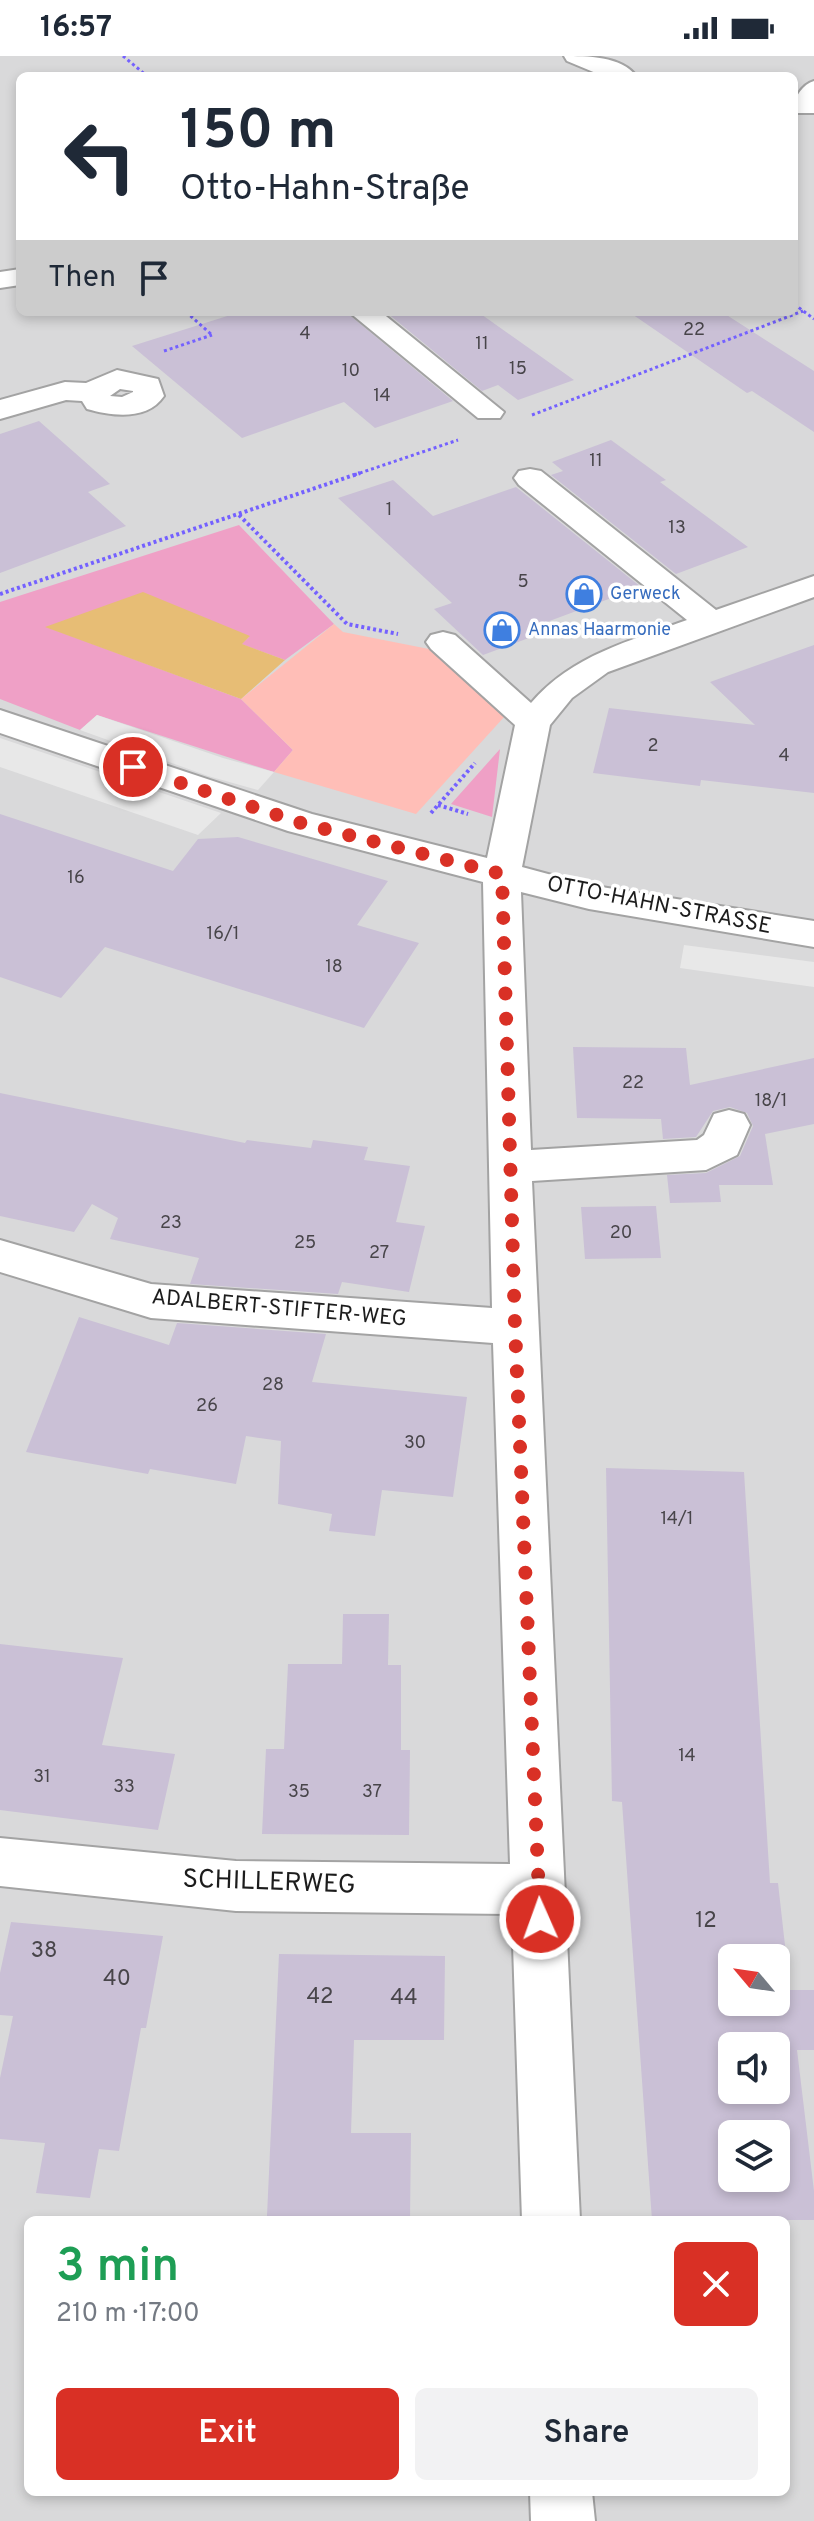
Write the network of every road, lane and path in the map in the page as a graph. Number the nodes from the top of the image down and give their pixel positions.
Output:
1 (123, 56) edge
2 (576, 56) edge
3 (142, 72) edge
4 (614, 72) edge
5 (798, 307) edge
6 (803, 311) junction
7 (798, 313) edge
8 (191, 316) edge
9 (368, 316) edge
10 (790, 316) edge
11 (814, 319) edge
12 (165, 350) dead end
13 (94, 393) dead end
14 (0, 410) edge
15 (489, 412) dead end
16 (531, 416) dead end
17 (461, 439) dead end
18 (530, 478) dead end
19 (238, 514) junction
20 (814, 586) edge
21 (0, 594) edge
22 (710, 622) junction
23 (443, 642) joint
24 (527, 717) junction
25 (0, 721) edge
26 (400, 848) junction
27 (502, 874) junction
28 (814, 934) edge
29 (729, 1125) dead end
30 (510, 1167) junction
31 (0, 1256) edge
32 (515, 1327) junction
33 (0, 1862) edge
34 (538, 1889) junction
35 (551, 2216) edge
36 (561, 2496) edge
37 (563, 2521) edge

1 - 3 path
2 - 4 street
5 - 6 path
6 - 7 path
6 - 11 path
8 - 12 path
9 - 15 street
10 - 16 path
13 - 14 street
17 - 19 path
18 - 22 street
19 - 21 path
19 - 23 path
20 - 22 street
22 - 24 street
23 - 24 street
24 - 26 path
24 - 27 street
25 - 26 street, OTTO-HAHN-STRASSE
26 - 27 street, OTTO-HAHN-STRASSE
27 - 28 street, OTTO-HAHN-STRASSE
27 - 30 street
29 - 30 street
30 - 32 street
31 - 32 street, ADALBERT-STIFTER-WEG
32 - 34 street
33 - 34 street, SCHILLERWEG
34 - 35 street
36 - 37 street

